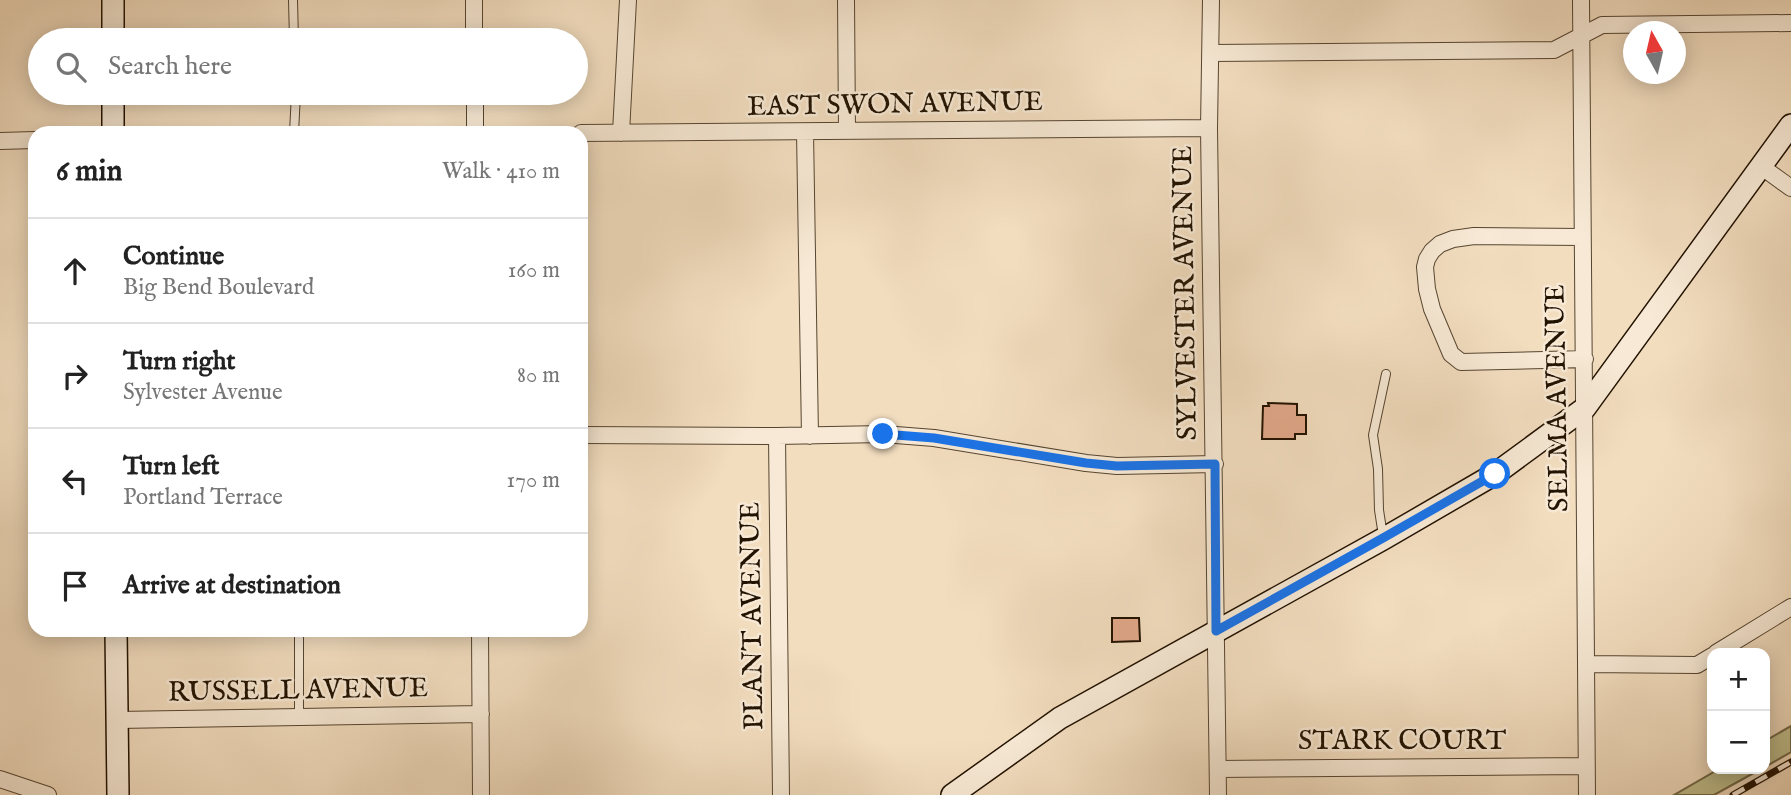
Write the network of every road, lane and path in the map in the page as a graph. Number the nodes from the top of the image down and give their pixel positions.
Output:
1 (113, 0) edge
2 (293, 0) edge
3 (474, 0) edge
4 (628, 0) edge
5 (846, 0) edge
6 (1211, 0) edge
7 (1581, 0) edge
8 (1791, 23) edge
9 (113, 28) edge
10 (293, 28) edge
11 (474, 28) edge
12 (1581, 35) junction
13 (1211, 53) junction
14 (113, 105) edge
15 (296, 105) edge
16 (475, 105) edge
17 (1791, 125) edge
18 (113, 126) edge
19 (295, 126) edge
20 (475, 126) edge
21 (1209, 128) junction
22 (848, 131) junction
23 (805, 132) junction
24 (588, 133) edge
25 (621, 133) junction
26 (28, 140) edge
27 (0, 141) edge
28 (1762, 167) junction
29 (1791, 188) edge
30 (1582, 237) junction
31 (1585, 359) junction
32 (1387, 374) dead end
33 (1584, 408) junction
34 (588, 435) edge
35 (777, 436) junction
36 (810, 436) junction
37 (1215, 464) junction
38 (1383, 538) junction
39 (1791, 607) edge
40 (1216, 631) junction
41 (116, 637) edge
42 (299, 637) edge
43 (480, 637) edge
44 (1724, 648) edge
45 (1707, 659) edge
46 (1586, 664) junction
47 (481, 714) junction
48 (299, 717) junction
49 (117, 720) junction
50 (1586, 766) junction
51 (1218, 769) junction
52 (0, 779) edge
53 (48, 795) edge
54 (118, 795) edge
55 (481, 795) edge
56 (781, 795) edge
57 (952, 795) edge
58 (1218, 795) edge
59 (1587, 795) edge

1 - 9 main road
2 - 10 lane
3 - 11 street
4 - 25 street
5 - 22 street
6 - 13 street, SYLVESTER AVENUE
7 - 12 street, SELMA AVENUE
8 - 12 street
12 - 13 street
12 - 30 street, SELMA AVENUE
13 - 21 street, SYLVESTER AVENUE
14 - 18 main road
15 - 19 lane
16 - 20 street
17 - 28 main road
21 - 22 street, EAST SWON AVENUE
21 - 37 street, SYLVESTER AVENUE
22 - 23 street, EAST SWON AVENUE
23 - 25 street, EAST SWON AVENUE
23 - 36 street
24 - 25 street, EAST SWON AVENUE
26 - 27 street
28 - 29 street
28 - 33 main road
30 - 31 street, SELMA AVENUE
30 - 31 street
31 - 33 street, SELMA AVENUE
32 - 38 lane
33 - 38 main road
33 - 46 street, SELMA AVENUE
34 - 35 street
35 - 36 street
35 - 56 street, PLANT AVENUE
36 - 37 street
37 - 40 street, SYLVESTER AVENUE
38 - 40 main road
39 - 44 street
40 - 51 street, SYLVESTER AVENUE
40 - 57 main road
41 - 49 main road
42 - 48 lane
43 - 47 street
45 - 46 street
46 - 50 street, SELMA AVENUE
47 - 48 street, RUSSELL AVENUE
47 - 55 street
48 - 49 street, RUSSELL AVENUE
49 - 54 main road
50 - 51 street, STARK COURT
50 - 59 street, SELMA AVENUE
51 - 58 street, SYLVESTER AVENUE
52 - 53 street

